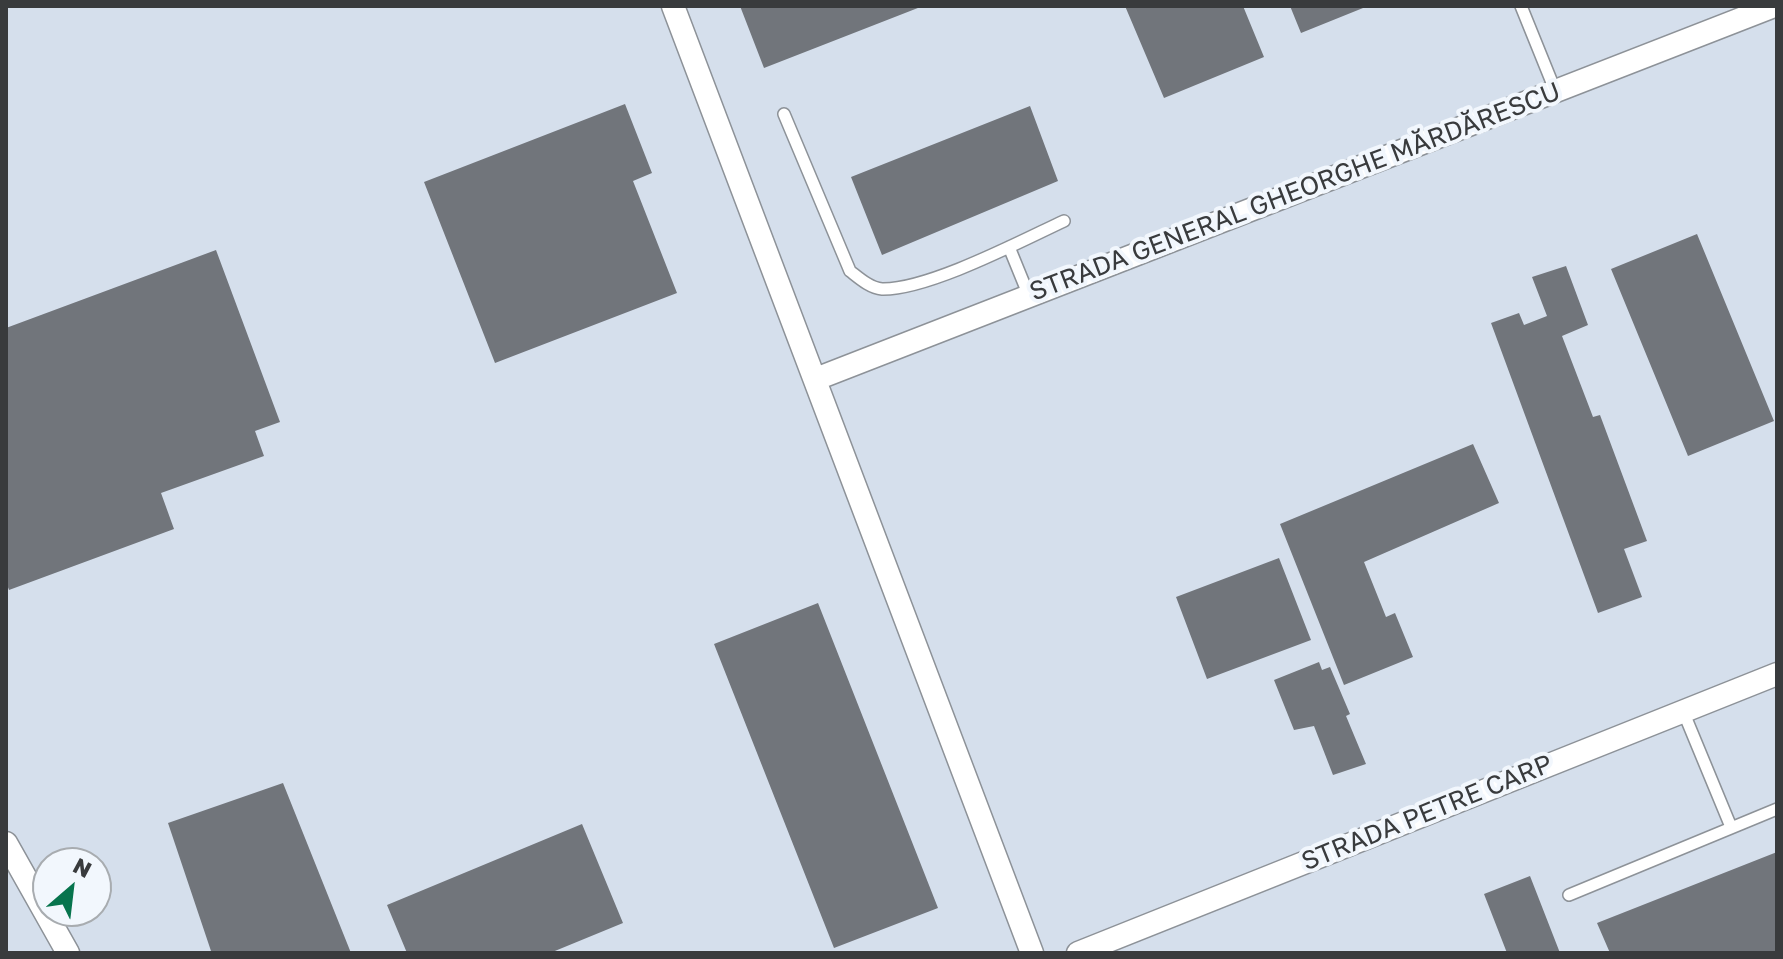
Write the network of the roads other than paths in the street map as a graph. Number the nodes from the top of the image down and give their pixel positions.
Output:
1 (673, 6) edge
2 (1521, 6) edge
3 (1774, 6) edge
4 (1555, 90) junction
5 (784, 114) dead end
6 (1064, 221) dead end
7 (1009, 247) junction
8 (1029, 296) junction
9 (816, 379) junction
10 (1777, 674) edge
11 (1683, 710) junction
12 (1777, 809) edge
13 (1731, 827) junction
14 (6, 843) edge
15 (1569, 895) dead end
16 (68, 953) edge
17 (1032, 953) edge
18 (1078, 953) edge

1 - 9 street
2 - 4 lane
3 - 4 street, STRADA GENERAL GHEORGHE MĂRDĂRESCU
4 - 8 street, STRADA GENERAL GHEORGHE MĂRDĂRESCU
5 - 7 lane
6 - 7 lane
7 - 8 lane
8 - 9 street, STRADA GENERAL GHEORGHE MĂRDĂRESCU
9 - 17 street
10 - 11 street, STRADA PETRE CARP
11 - 13 lane
11 - 18 street, STRADA PETRE CARP
12 - 13 lane
13 - 15 lane
14 - 16 street

